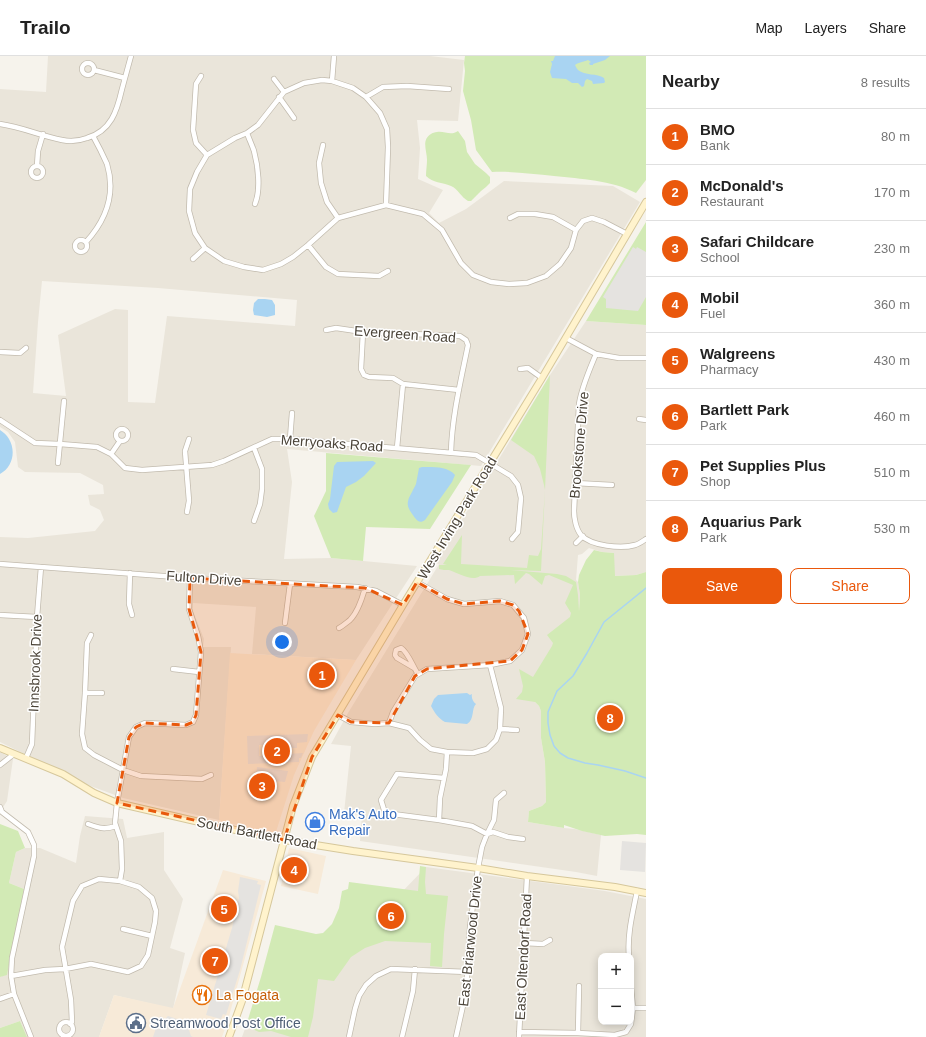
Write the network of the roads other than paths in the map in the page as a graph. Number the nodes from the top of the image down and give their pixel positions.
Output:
1 (131, 56) edge
2 (334, 56) edge
3 (94, 70) dead end
4 (201, 76) dead end
5 (125, 78) junction
6 (274, 80) dead end
7 (332, 81) junction
8 (449, 89) dead end
9 (284, 92) junction
10 (279, 97) junction
11 (366, 97) junction
12 (294, 118) dead end
13 (0, 124) edge
14 (247, 133) junction
15 (43, 134) junction
16 (93, 136) junction
17 (323, 145) dead end
18 (207, 155) junction
19 (37, 166) dead end
20 (646, 202) edge
21 (255, 204) dead end
22 (386, 205) junction
23 (338, 218) junction
24 (510, 218) dead end
25 (576, 230) junction
26 (627, 234) junction
27 (86, 242) dead end
28 (308, 245) junction
29 (205, 248) junction
30 (193, 259) dead end
31 (388, 272) dead end
32 (326, 330) dead end
33 (363, 332) junction
34 (566, 338) junction
35 (26, 348) dead end
36 (0, 352) edge
37 (596, 354) junction
38 (646, 358) edge
39 (520, 368) dead end
40 (542, 378) junction
41 (403, 384) junction
42 (459, 390) junction
43 (64, 400) dead end
44 (292, 413) dead end
45 (639, 419) dead end
46 (0, 420) edge
47 (646, 420) edge
48 (189, 439) dead end
49 (290, 439) junction
50 (120, 441) dead end
51 (60, 444) junction
52 (254, 448) junction
53 (397, 448) junction
54 (451, 452) junction
55 (111, 454) junction
56 (58, 463) dead end
57 (490, 463) junction
58 (186, 467) junction
59 (575, 483) junction
60 (612, 485) dead end
61 (187, 512) dead end
62 (254, 521) dead end
63 (583, 536) junction
64 (512, 539) dead end
65 (646, 539) edge
66 (576, 543) dead end
67 (0, 564) edge
68 (40, 567) junction
69 (130, 573) junction
70 (190, 578) junction
71 (417, 582) junction
72 (290, 584) junction
73 (365, 588) junction
74 (403, 605) junction
75 (0, 615) edge
76 (132, 615) dead end
77 (37, 617) junction
78 (285, 623) dead end
79 (339, 628) dead end
80 (91, 635) dead end
81 (490, 665) junction
82 (414, 668) junction
83 (173, 669) dead end
84 (199, 672) junction
85 (418, 674) junction
86 (85, 693) junction
87 (102, 693) dead end
88 (338, 715) junction
89 (389, 723) junction
90 (500, 729) junction
91 (517, 730) dead end
92 (0, 748) edge
93 (447, 752) junction
94 (14, 754) junction
95 (26, 758) junction
96 (0, 761) edge
97 (0, 765) edge
98 (0, 768) edge
99 (123, 770) junction
100 (211, 775) dead end
101 (444, 778) junction
102 (504, 793) dead end
103 (117, 803) junction
104 (0, 807) edge
105 (439, 820) junction
106 (90, 826) dead end
107 (116, 826) junction
108 (487, 834) junction
109 (523, 839) dead end
110 (284, 840) junction
111 (478, 868) junction
112 (527, 876) junction
113 (120, 881) junction
114 (637, 891) junction
115 (646, 893) edge
116 (123, 929) dead end
117 (152, 936) junction
118 (550, 940) dead end
119 (524, 943) junction
120 (629, 953) edge
121 (65, 968) junction
122 (415, 970) junction
123 (468, 972) junction
124 (11, 976) junction
125 (579, 986) dead end
126 (14, 994) junction
127 (0, 999) edge
128 (634, 1008) edge
129 (646, 1008) edge
130 (70, 1024) dead end
131 (630, 1025) edge
132 (578, 1033) junction
133 (519, 1034) edge
134 (31, 1037) edge
135 (229, 1037) edge
136 (349, 1037) edge
137 (402, 1037) edge
138 (456, 1037) edge

1 - 5 street
2 - 7 street
3 - 5 street
4 - 18 street
5 - 16 street
6 - 9 street
7 - 9 street
7 - 11 street
8 - 11 street
9 - 10 street
10 - 12 street
10 - 14 street
11 - 22 street
13 - 15 street
14 - 18 street
14 - 21 street
15 - 16 street
15 - 19 street
16 - 27 street
17 - 23 street
18 - 29 street
20 - 26 main road, West Irving Park Road
22 - 23 street
22 - 25 street
23 - 28 street
24 - 25 street
25 - 26 street
26 - 34 main road, West Irving Park Road
28 - 29 street
28 - 31 street
29 - 30 street
32 - 33 street, Evergreen Road
33 - 41 street
33 - 42 street, Evergreen Road
34 - 37 street
34 - 40 main road, West Irving Park Road
35 - 36 street
37 - 38 street
37 - 59 street, Brookstone Drive
39 - 40 street
40 - 57 main road, West Irving Park Road
41 - 42 street
41 - 53 street
42 - 54 street, Evergreen Road
43 - 51 street
44 - 49 street
45 - 47 street
46 - 51 street, Merryoaks Road
48 - 58 street
49 - 52 street, Merryoaks Road
49 - 53 street, Merryoaks Road
50 - 55 street
51 - 55 street, Merryoaks Road
51 - 56 street
52 - 58 street, Merryoaks Road
52 - 62 street
53 - 54 street, Merryoaks Road
54 - 57 street, Merryoaks Road
55 - 58 street, Merryoaks Road
57 - 64 street, Merryoaks Road
57 - 71 main road, West Irving Park Road
58 - 61 street
59 - 60 street
59 - 63 street, Brookstone Drive
63 - 65 street
63 - 66 street
67 - 68 street, Fulton Drive
68 - 69 street, Fulton Drive
68 - 77 street, Innsbrook Drive
69 - 70 street, Fulton Drive
69 - 76 street
70 - 72 street, Fulton Drive
70 - 84 street
71 - 74 main road, West Irving Park Road
71 - 81 street
72 - 73 street, Fulton Drive
72 - 78 street
73 - 74 street, Fulton Drive
73 - 79 street
74 - 88 main road, West Irving Park Road
75 - 77 street
77 - 95 street, Innsbrook Drive
80 - 86 street
81 - 85 street
81 - 90 street
82 - 82 street
82 - 85 street
83 - 84 street
84 - 99 street
85 - 89 street
86 - 87 street
86 - 99 street
88 - 89 street
88 - 110 main road, West Irving Park Road
89 - 93 street
90 - 91 street
90 - 93 street
92 - 94 main road, South Bartlett Road
93 - 101 street
94 - 95 main road, South Bartlett Road
94 - 97 street
95 - 103 main road, South Bartlett Road
96 - 97 street
97 - 98 street
99 - 100 street
99 - 103 street
101 - 105 street
101 - 105 street
102 - 108 street, East Briarwood Drive
103 - 107 street
103 - 110 main road, South Bartlett Road
104 - 124 street
105 - 108 street
106 - 107 street
107 - 113 street
108 - 109 street
108 - 111 street, East Briarwood Drive
110 - 111 main road, South Bartlett Road
110 - 135 main road, West Irving Park Road
111 - 112 main road, South Bartlett Road
111 - 123 street, East Briarwood Drive
112 - 114 main road, South Bartlett Road
112 - 119 street, East Oltendorf Road
113 - 117 street
113 - 121 street
114 - 115 main road, South Bartlett Road
114 - 120 street
116 - 117 street
117 - 121 street
118 - 119 street
119 - 133 street, East Oltendorf Road
121 - 124 street
121 - 130 street
122 - 123 street
122 - 136 street
122 - 137 street
123 - 138 street, East Briarwood Drive
124 - 126 street
125 - 132 street
126 - 127 street
126 - 134 street
128 - 129 street
131 - 132 street
132 - 133 street

